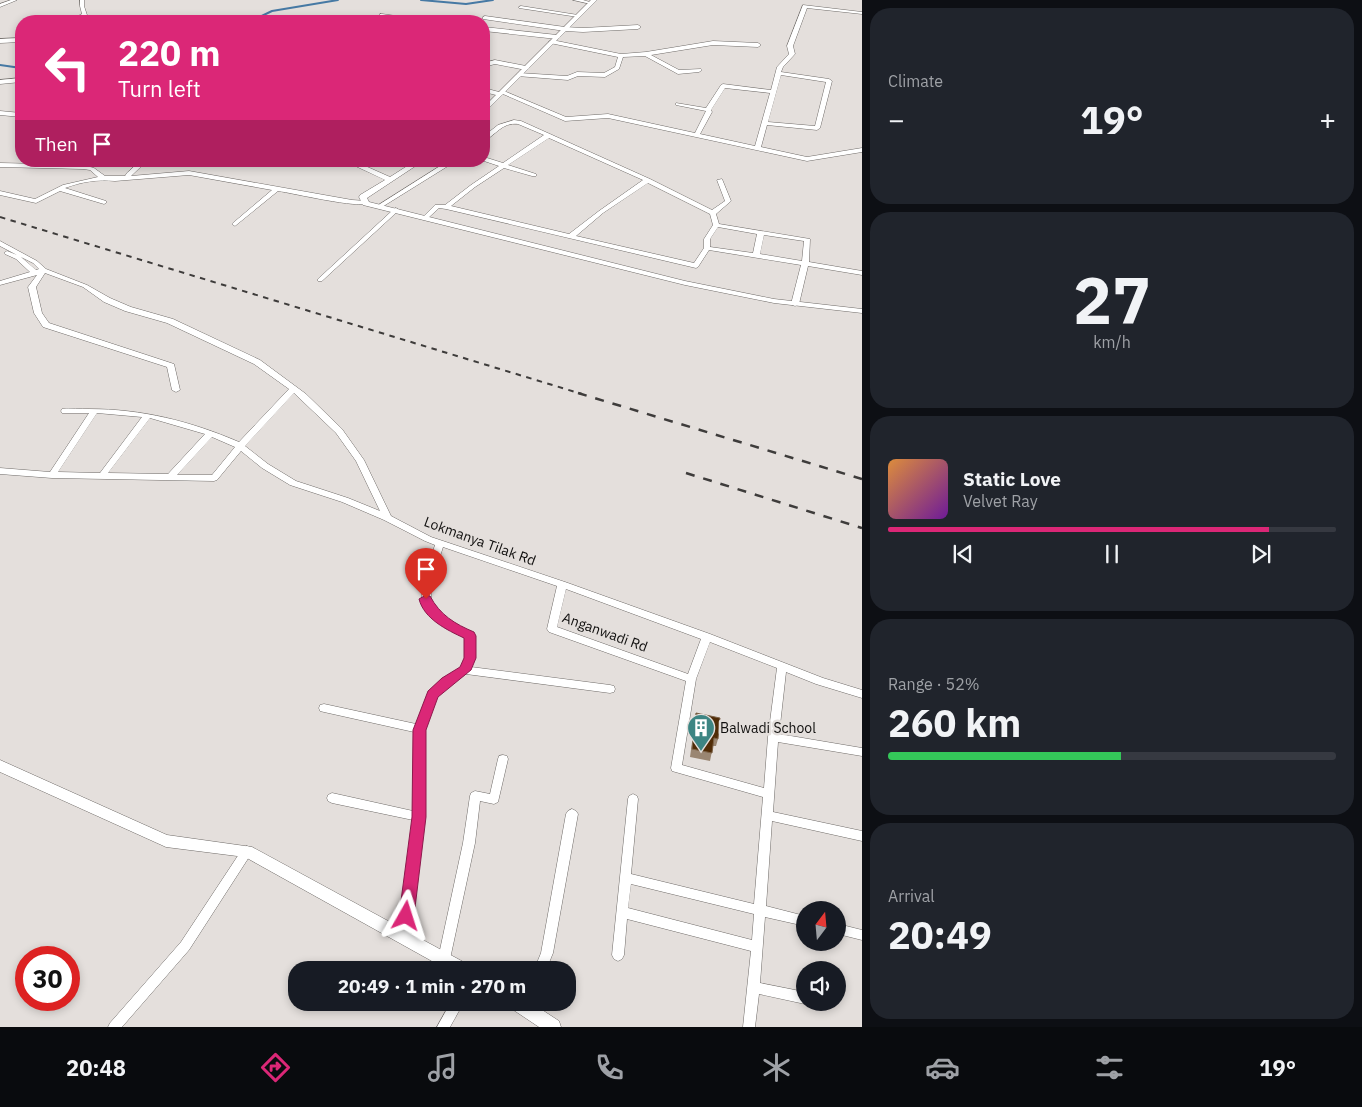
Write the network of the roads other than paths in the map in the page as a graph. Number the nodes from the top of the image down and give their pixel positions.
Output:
1 (15, 0) edge
2 (82, 0) edge
3 (575, 0) edge
4 (807, 0) edge
5 (592, 2) edge
6 (0, 6) edge
7 (805, 6) junction
8 (521, 7) dead end
9 (862, 13) edge
10 (85, 15) edge
11 (578, 16) junction
12 (490, 19) edge
13 (638, 27) dead end
14 (565, 29) junction
15 (490, 30) edge
16 (557, 37) junction
17 (15, 40) edge
18 (0, 41) edge
19 (552, 42) junction
20 (758, 45) dead end
21 (646, 54) junction
22 (622, 56) junction
23 (490, 63) edge
24 (526, 68) junction
25 (699, 70) dead end
26 (779, 72) junction
27 (519, 75) junction
28 (15, 79) edge
29 (0, 82) edge
30 (490, 91) edge
31 (773, 92) junction
32 (501, 93) junction
33 (490, 104) edge
34 (678, 104) dead end
35 (0, 110) edge
36 (708, 110) junction
37 (15, 114) edge
38 (764, 123) junction
39 (490, 134) edge
40 (696, 134) junction
41 (547, 136) junction
42 (757, 149) junction
43 (862, 150) edge
44 (490, 162) edge
45 (0, 165) edge
46 (15, 165) edge
47 (504, 166) junction
48 (83, 167) edge
49 (137, 167) edge
50 (361, 167) edge
51 (411, 167) edge
52 (443, 167) edge
53 (534, 175) dead end
54 (128, 177) junction
55 (103, 178) junction
56 (390, 180) junction
57 (648, 180) junction
58 (720, 180) dead end
59 (61, 189) junction
60 (276, 189) junction
61 (0, 193) edge
62 (104, 202) dead end
63 (366, 203) junction
64 (380, 206) junction
65 (446, 207) junction
66 (396, 210) junction
67 (713, 213) junction
68 (425, 218) junction
69 (235, 224) dead end
70 (716, 225) junction
71 (761, 232) junction
72 (570, 237) junction
73 (0, 243) edge
74 (707, 248) junction
75 (7, 253) dead end
76 (756, 256) junction
77 (805, 264) junction
78 (44, 270) junction
79 (35, 273) junction
80 (862, 273) edge
81 (320, 280) dead end
82 (0, 283) edge
83 (795, 304) junction
84 (862, 312) edge
85 (294, 389) junction
86 (176, 390) dead end
87 (65, 411) dead end
88 (95, 411) junction
89 (148, 415) junction
90 (211, 433) junction
91 (240, 446) junction
92 (0, 471) edge
93 (52, 475) junction
94 (102, 476) junction
95 (169, 478) junction
96 (387, 518) junction
97 (440, 543) junction
98 (562, 584) junction
99 (707, 637) junction
100 (782, 666) junction
101 (464, 670) junction
102 (691, 679) junction
103 (610, 689) dead end
104 (862, 694) edge
105 (324, 708) dead end
106 (420, 729) junction
107 (773, 737) junction
108 (862, 752) edge
109 (503, 758) dead end
110 (0, 766) edge
111 (768, 794) junction
112 (332, 798) dead end
113 (632, 799) dead end
114 (572, 814) dead end
115 (766, 816) junction
116 (419, 817) junction
117 (862, 836) edge
118 (247, 850) junction
119 (625, 878) junction
120 (758, 909) junction
121 (622, 912) junction
122 (796, 918) edge
123 (846, 931) edge
124 (862, 935) edge
125 (404, 936) junction
126 (756, 946) junction
127 (618, 955) dead end
128 (444, 959) junction
129 (447, 961) edge
130 (544, 961) edge
131 (754, 986) junction
132 (796, 996) edge
133 (453, 1011) edge
134 (531, 1011) edge
135 (114, 1027) edge
136 (443, 1027) edge
137 (553, 1027) edge
138 (748, 1027) edge

1 - 6 street
2 - 10 street
3 - 5 street
4 - 7 street
5 - 11 street
7 - 9 street
7 - 26 street
8 - 11 street
11 - 14 street
12 - 14 street
13 - 14 street
14 - 16 street
15 - 16 street
16 - 19 street
17 - 18 street
19 - 22 street
19 - 24 street
20 - 21 street
21 - 22 street
21 - 25 street
22 - 27 street
23 - 24 street
24 - 27 street
26 - 31 street
26 - 38 street
27 - 32 street
28 - 29 street
30 - 32 street
31 - 36 street
31 - 38 street
32 - 33 street
32 - 40 street
34 - 36 street
35 - 37 street
36 - 40 street
38 - 42 street
39 - 41 street
40 - 42 street
41 - 47 street
41 - 57 street
42 - 43 street
44 - 47 street
45 - 46 street
47 - 53 street
47 - 65 street
48 - 55 street
49 - 54 street
50 - 56 street
51 - 56 street
52 - 64 street
54 - 55 street
54 - 60 street
55 - 59 street
56 - 63 street
57 - 67 street
57 - 72 street
58 - 67 street
59 - 61 street
59 - 62 street
60 - 63 street
60 - 69 street
63 - 64 street
64 - 66 street
65 - 68 street
65 - 72 street
66 - 68 street
66 - 81 street
67 - 70 street
68 - 83 street
70 - 71 street
70 - 74 street
71 - 76 street
71 - 77 street
72 - 74 street
73 - 78 street
74 - 76 street
75 - 79 street
76 - 77 street
77 - 80 street
77 - 83 street
78 - 79 street
78 - 85 street
78 - 86 street
79 - 82 street
83 - 84 street
85 - 91 street
85 - 96 street
87 - 88 street, Lokmanya Tilak Rd
88 - 89 street, Lokmanya Tilak Rd
88 - 93 street
89 - 90 street, Lokmanya Tilak Rd
89 - 94 street
90 - 91 street, Lokmanya Tilak Rd
90 - 95 street
91 - 95 street
91 - 96 street, Lokmanya Tilak Rd
92 - 93 street
93 - 94 street
94 - 95 street
96 - 97 street, Lokmanya Tilak Rd
97 - 98 street, Lokmanya Tilak Rd
97 - 101 street
98 - 99 street, Lokmanya Tilak Rd
98 - 102 street, Anganwadi Rd
99 - 100 street, Lokmanya Tilak Rd
99 - 102 street
100 - 104 street, Lokmanya Tilak Rd
100 - 107 street
101 - 103 street
101 - 106 street
102 - 111 street
105 - 106 street
106 - 116 street
107 - 108 street
107 - 111 street
109 - 128 street
110 - 118 main road
111 - 115 street
112 - 116 street
113 - 119 street
114 - 130 street
115 - 117 street
115 - 120 street
116 - 125 street
118 - 125 main road
118 - 135 street
119 - 120 street
119 - 121 street
120 - 122 street
120 - 126 street
121 - 126 street
121 - 127 street
123 - 124 street
125 - 128 main road
126 - 131 street
128 - 129 main road
131 - 132 street
131 - 138 street
133 - 136 street
134 - 137 main road

